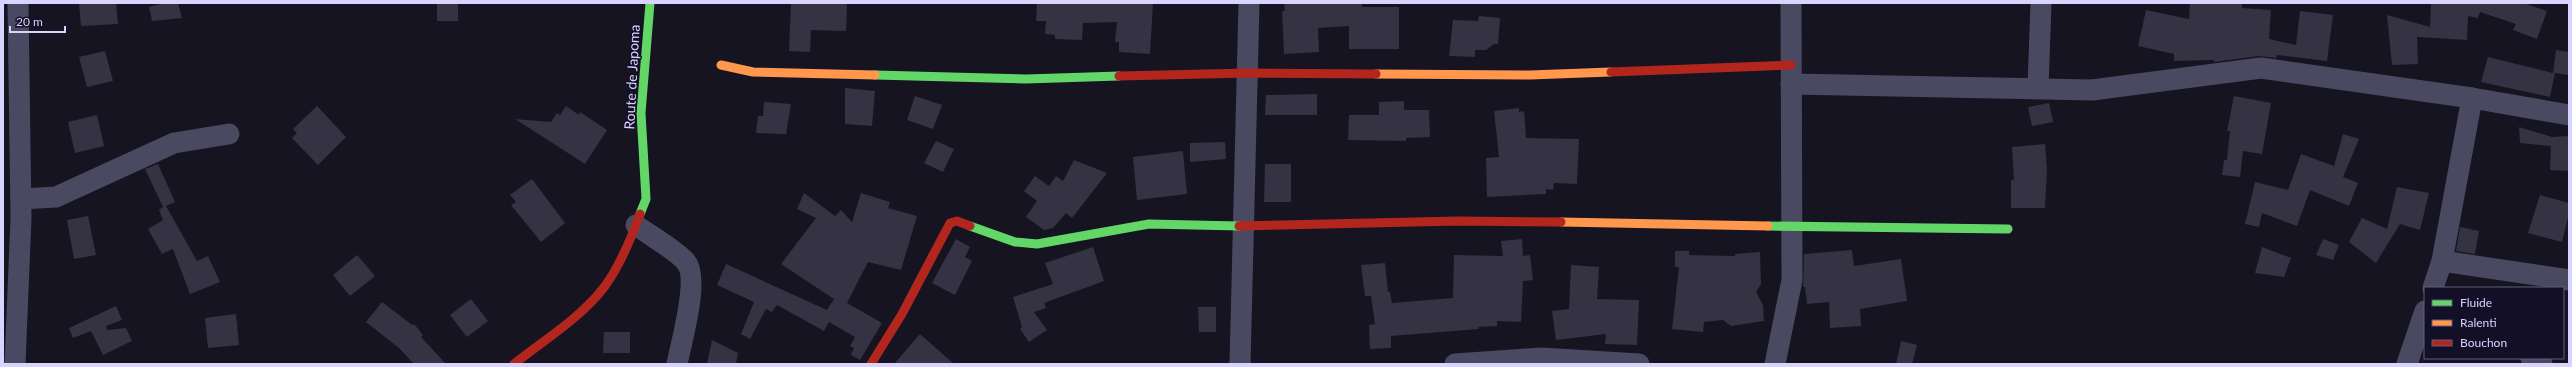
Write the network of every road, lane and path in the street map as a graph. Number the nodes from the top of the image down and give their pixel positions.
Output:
1 (18, 3) edge
2 (650, 3) edge
3 (1249, 3) edge
4 (1791, 3) edge
5 (2041, 3) edge
6 (721, 65) dead end
7 (1248, 73) junction
8 (1791, 75) junction
9 (2038, 87) junction
10 (2472, 98) junction
11 (2569, 115) edge
12 (229, 134) dead end
13 (21, 199) junction
14 (636, 225) junction
15 (1244, 226) junction
16 (1792, 228) junction
17 (2008, 229) dead end
18 (2442, 261) junction
19 (2569, 280) edge
20 (2433, 287) edge
21 (2424, 314) edge
22 (15, 364) edge
23 (514, 364) edge
24 (677, 364) edge
25 (870, 364) edge
26 (1240, 364) edge
27 (1455, 364) edge
28 (1639, 364) edge
29 (1775, 364) edge
30 (2407, 364) edge

1 - 13 street
2 - 14 street, Route de Japoma
3 - 7 street
4 - 8 street
5 - 9 street
6 - 7 street
7 - 8 street
7 - 15 street
8 - 9 street
8 - 16 street
9 - 10 street
10 - 11 street
10 - 18 street
12 - 13 street
13 - 22 street
14 - 23 street, Route de Japoma
14 - 24 street
15 - 16 street
15 - 25 street
15 - 26 street
16 - 17 street
16 - 29 street
18 - 19 street
18 - 20 street
21 - 30 street
27 - 28 street

